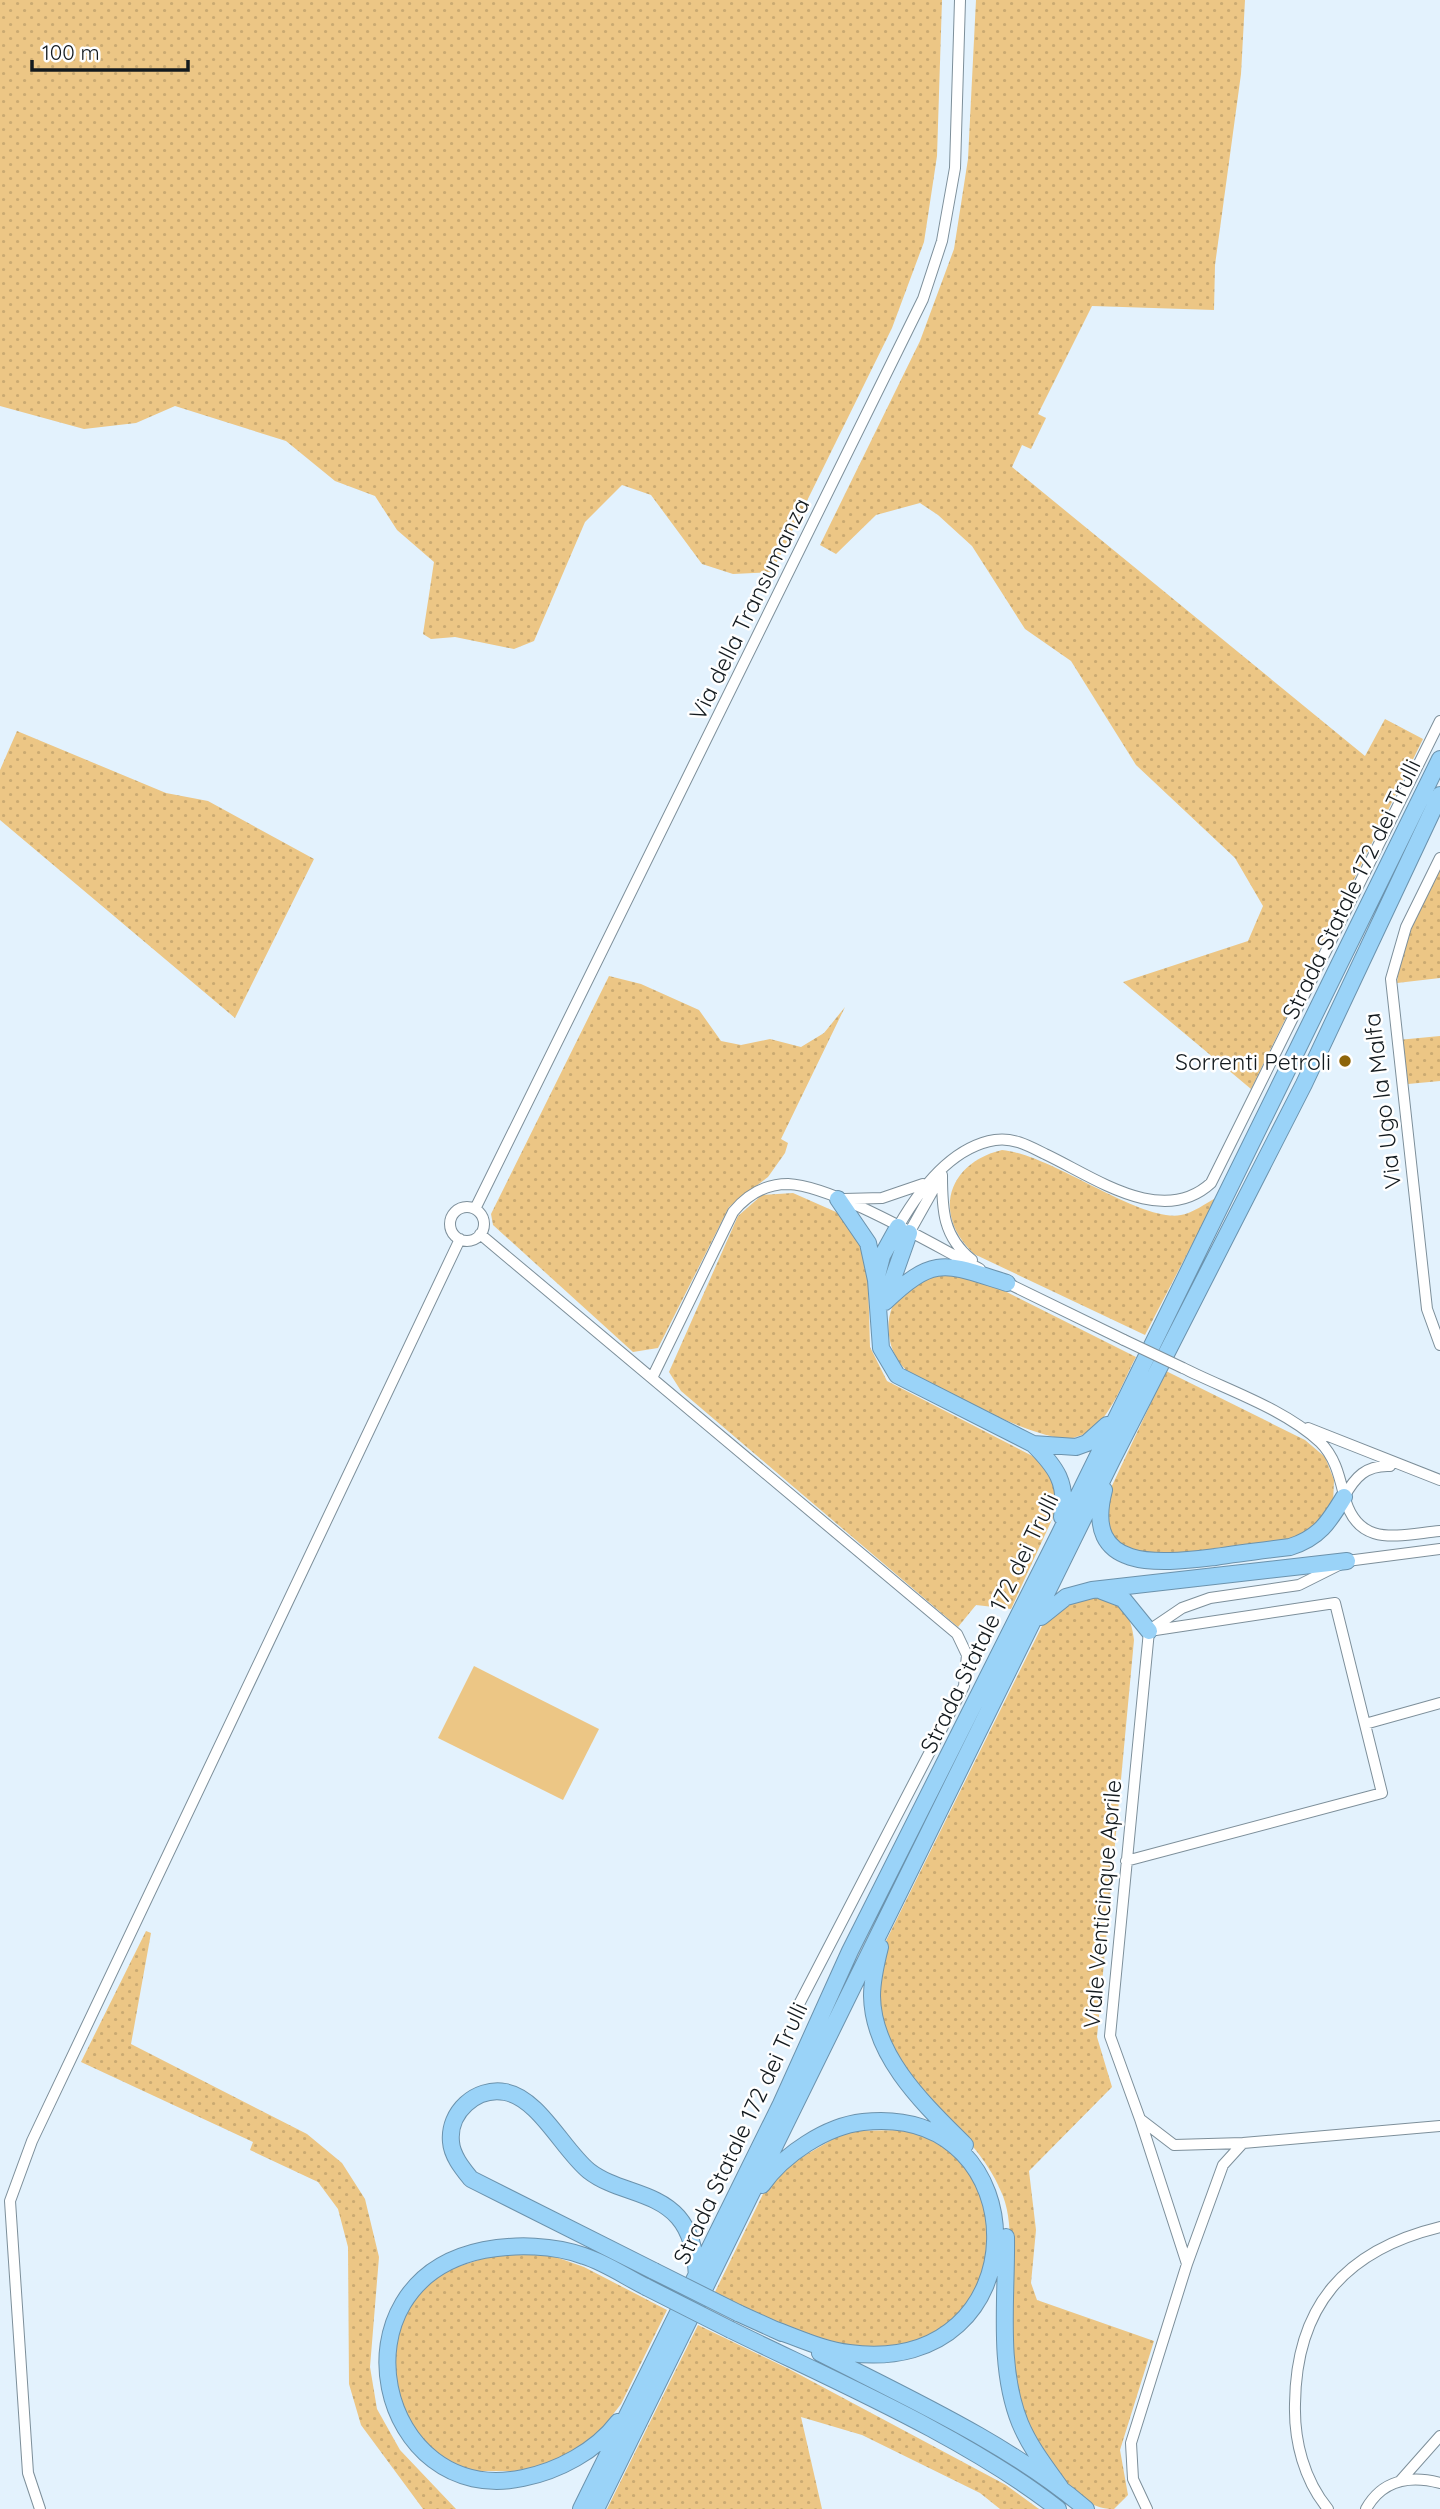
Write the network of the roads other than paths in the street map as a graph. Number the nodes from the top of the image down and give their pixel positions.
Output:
1 (960, 0) edge
2 (1440, 721) edge
3 (1440, 759) edge
4 (1440, 795) edge
5 (1440, 858) edge
6 (942, 1172) junction
7 (838, 1199) junction
8 (475, 1209) junction
9 (903, 1230) junction
10 (480, 1234) junction
11 (460, 1239) junction
12 (990, 1274) junction
13 (876, 1280) junction
14 (1007, 1283) junction
15 (885, 1302) junction
16 (878, 1320) junction
17 (1440, 1345) edge
18 (652, 1378) junction
19 (1119, 1409) junction
20 (1293, 1422) junction
21 (1032, 1444) junction
22 (1112, 1460) junction
23 (1406, 1468) junction
24 (1440, 1480) edge
25 (1344, 1497) junction
26 (1440, 1531) edge
27 (1059, 1535) junction
28 (1440, 1549) edge
29 (1347, 1561) junction
30 (1092, 1590) junction
31 (1149, 1630) junction
32 (1028, 1633) junction
33 (1440, 1703) edge
34 (1365, 1724) junction
35 (1126, 1861) junction
36 (884, 1926) junction
37 (795, 2012) dead end
38 (1140, 2119) junction
39 (1440, 2126) edge
40 (1243, 2143) junction
41 (742, 2213) junction
42 (1440, 2227) edge
43 (1187, 2264) junction
44 (697, 2277) junction
45 (773, 2329) junction
46 (642, 2385) junction
47 (1440, 2436) edge
48 (1401, 2480) junction
49 (1440, 2483) edge
50 (1060, 2487) junction
51 (40, 2509) edge
52 (581, 2509) edge
53 (596, 2509) edge
54 (1058, 2509) edge
55 (1086, 2509) edge
56 (1147, 2509) edge
57 (1328, 2509) edge
58 (1366, 2509) edge

1 - 8 street, Via della Transumanza
2 - 6 street
3 - 19 highway, Strada Statale 172 dei Trulli
4 - 22 highway, Strada Statale 172 dei Trulli
5 - 17 street, Via Ugo la Malfa
6 - 7 street
6 - 9 street
6 - 12 street
7 - 9 street
7 - 13 highway
7 - 18 street
8 - 10 street
8 - 11 street
9 - 12 street
9 - 13 highway
9 - 15 highway
10 - 11 street
10 - 18 street
11 - 51 street
12 - 14 street
13 - 16 highway
14 - 15 highway
14 - 20 street, bridge
15 - 16 highway
16 - 21 highway
18 - 37 street
19 - 21 highway
19 - 27 highway, Strada Statale 172 dei Trulli
20 - 23 street
20 - 25 street
21 - 27 highway
22 - 25 highway
22 - 32 highway, Strada Statale 172 dei Trulli
23 - 24 street
23 - 25 street
25 - 26 street
27 - 44 highway, Strada Statale 172 dei Trulli
28 - 29 street
29 - 30 highway
29 - 31 street
30 - 31 highway
30 - 32 highway
31 - 34 street
31 - 35 street, Viale Venticinque Aprile
32 - 36 highway, Strada Statale 172 dei Trulli
33 - 34 street
34 - 35 street
35 - 38 street, Viale Venticinque Aprile
36 - 41 highway, Strada Statale 172 dei Trulli
36 - 50 highway
38 - 40 street
38 - 43 street, Viale Venticinque Aprile
39 - 40 street
40 - 43 street
41 - 45 highway
41 - 53 highway, Strada Statale 172 dei Trulli
42 - 57 street
43 - 56 street
44 - 45 highway, bridge
44 - 46 highway, Strada Statale 172 dei Trulli
45 - 50 highway
46 - 52 highway, Strada Statale 172 dei Trulli
46 - 54 highway, bridge
47 - 48 street
48 - 49 street
48 - 58 street
50 - 55 highway

